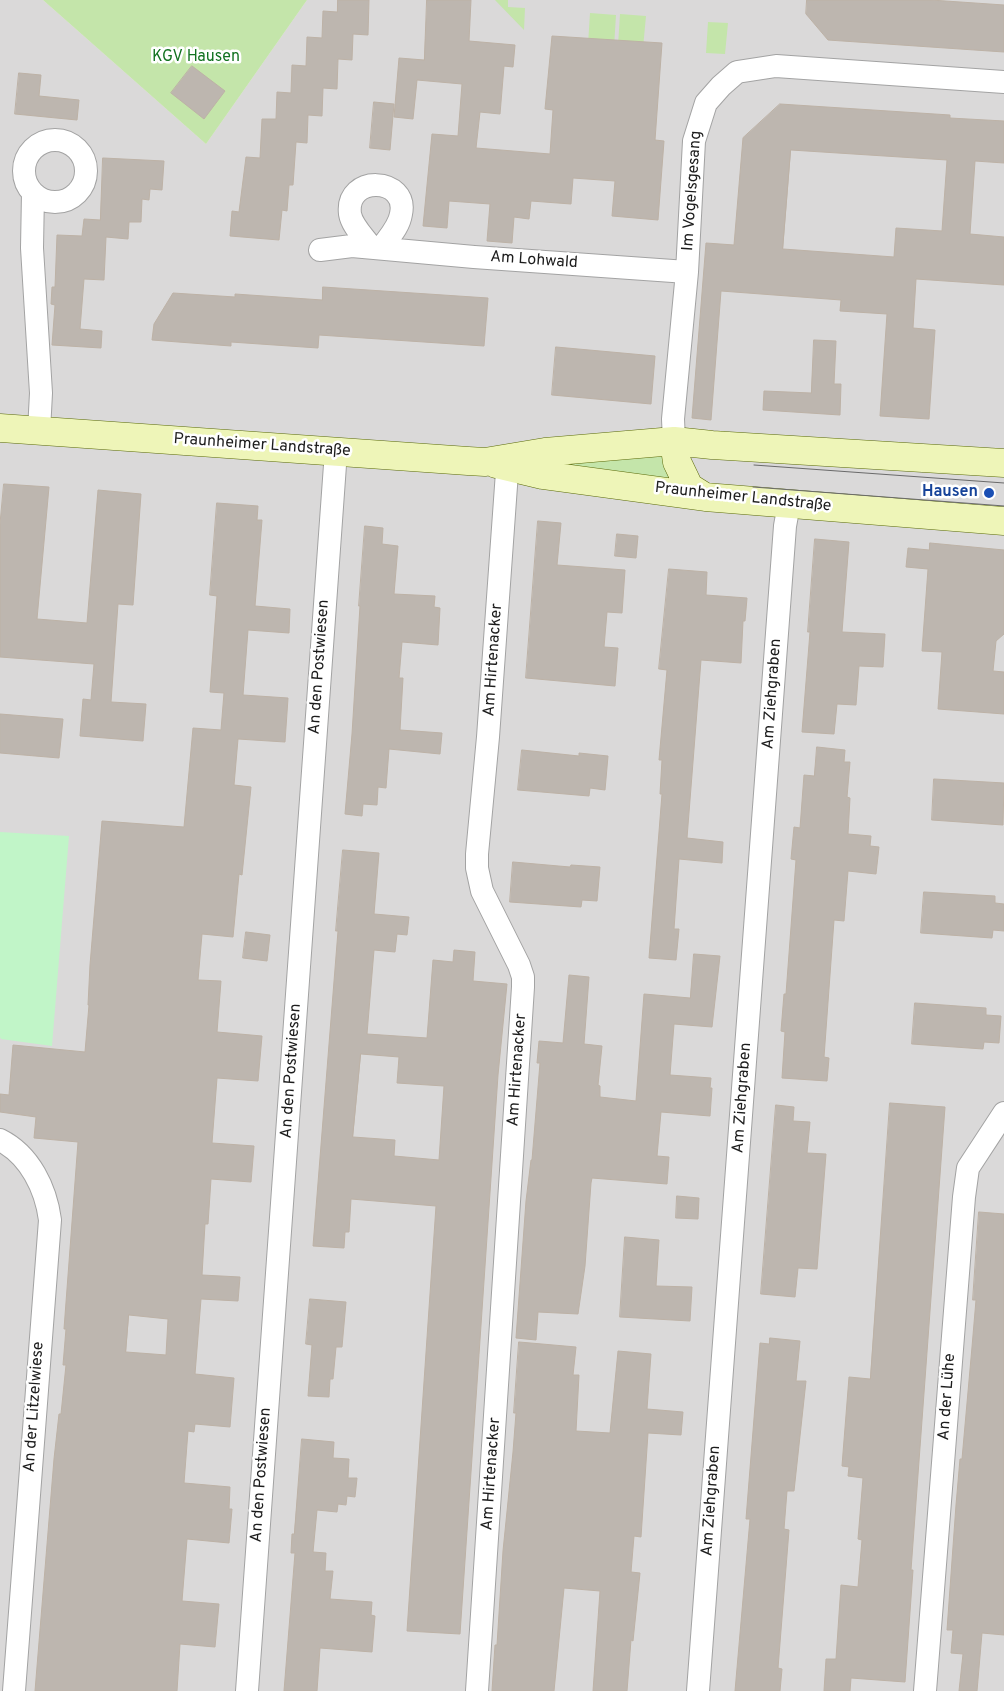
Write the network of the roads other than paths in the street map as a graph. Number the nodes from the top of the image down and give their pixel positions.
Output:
1 (1004, 82) edge
2 (33, 193) dead end
3 (320, 250) dead end
4 (687, 272) junction
5 (0, 428) edge
6 (39, 431) junction
7 (674, 441) junction
8 (336, 451) junction
9 (500, 462) junction
10 (1004, 463) edge
11 (705, 498) junction
12 (789, 504) junction
13 (1004, 521) edge
14 (1004, 1113) edge
15 (0, 1140) edge
16 (14, 1691) edge
17 (247, 1691) edge
18 (477, 1691) edge
19 (698, 1691) edge
20 (925, 1691) edge

1 - 4 street, Im Vogelsgesang
2 - 6 street
3 - 4 street, Am Lohwald
4 - 7 street, Im Vogelsgesang
5 - 6 main road, Praunheimer Landstraße
6 - 8 main road, Praunheimer Landstraße
7 - 9 main road, Praunheimer Landstraße
7 - 10 main road, Praunheimer Landstraße
7 - 11 main road
8 - 9 main road, Praunheimer Landstraße
8 - 17 street, An den Postwiesen
9 - 11 main road, Praunheimer Landstraße
9 - 18 street, Am Hirtenacker
11 - 12 main road, Praunheimer Landstraße
12 - 13 main road, Praunheimer Landstraße
12 - 19 street, Am Ziehgraben
14 - 20 street, An der Lühe
15 - 16 street, An der Litzelwiese

